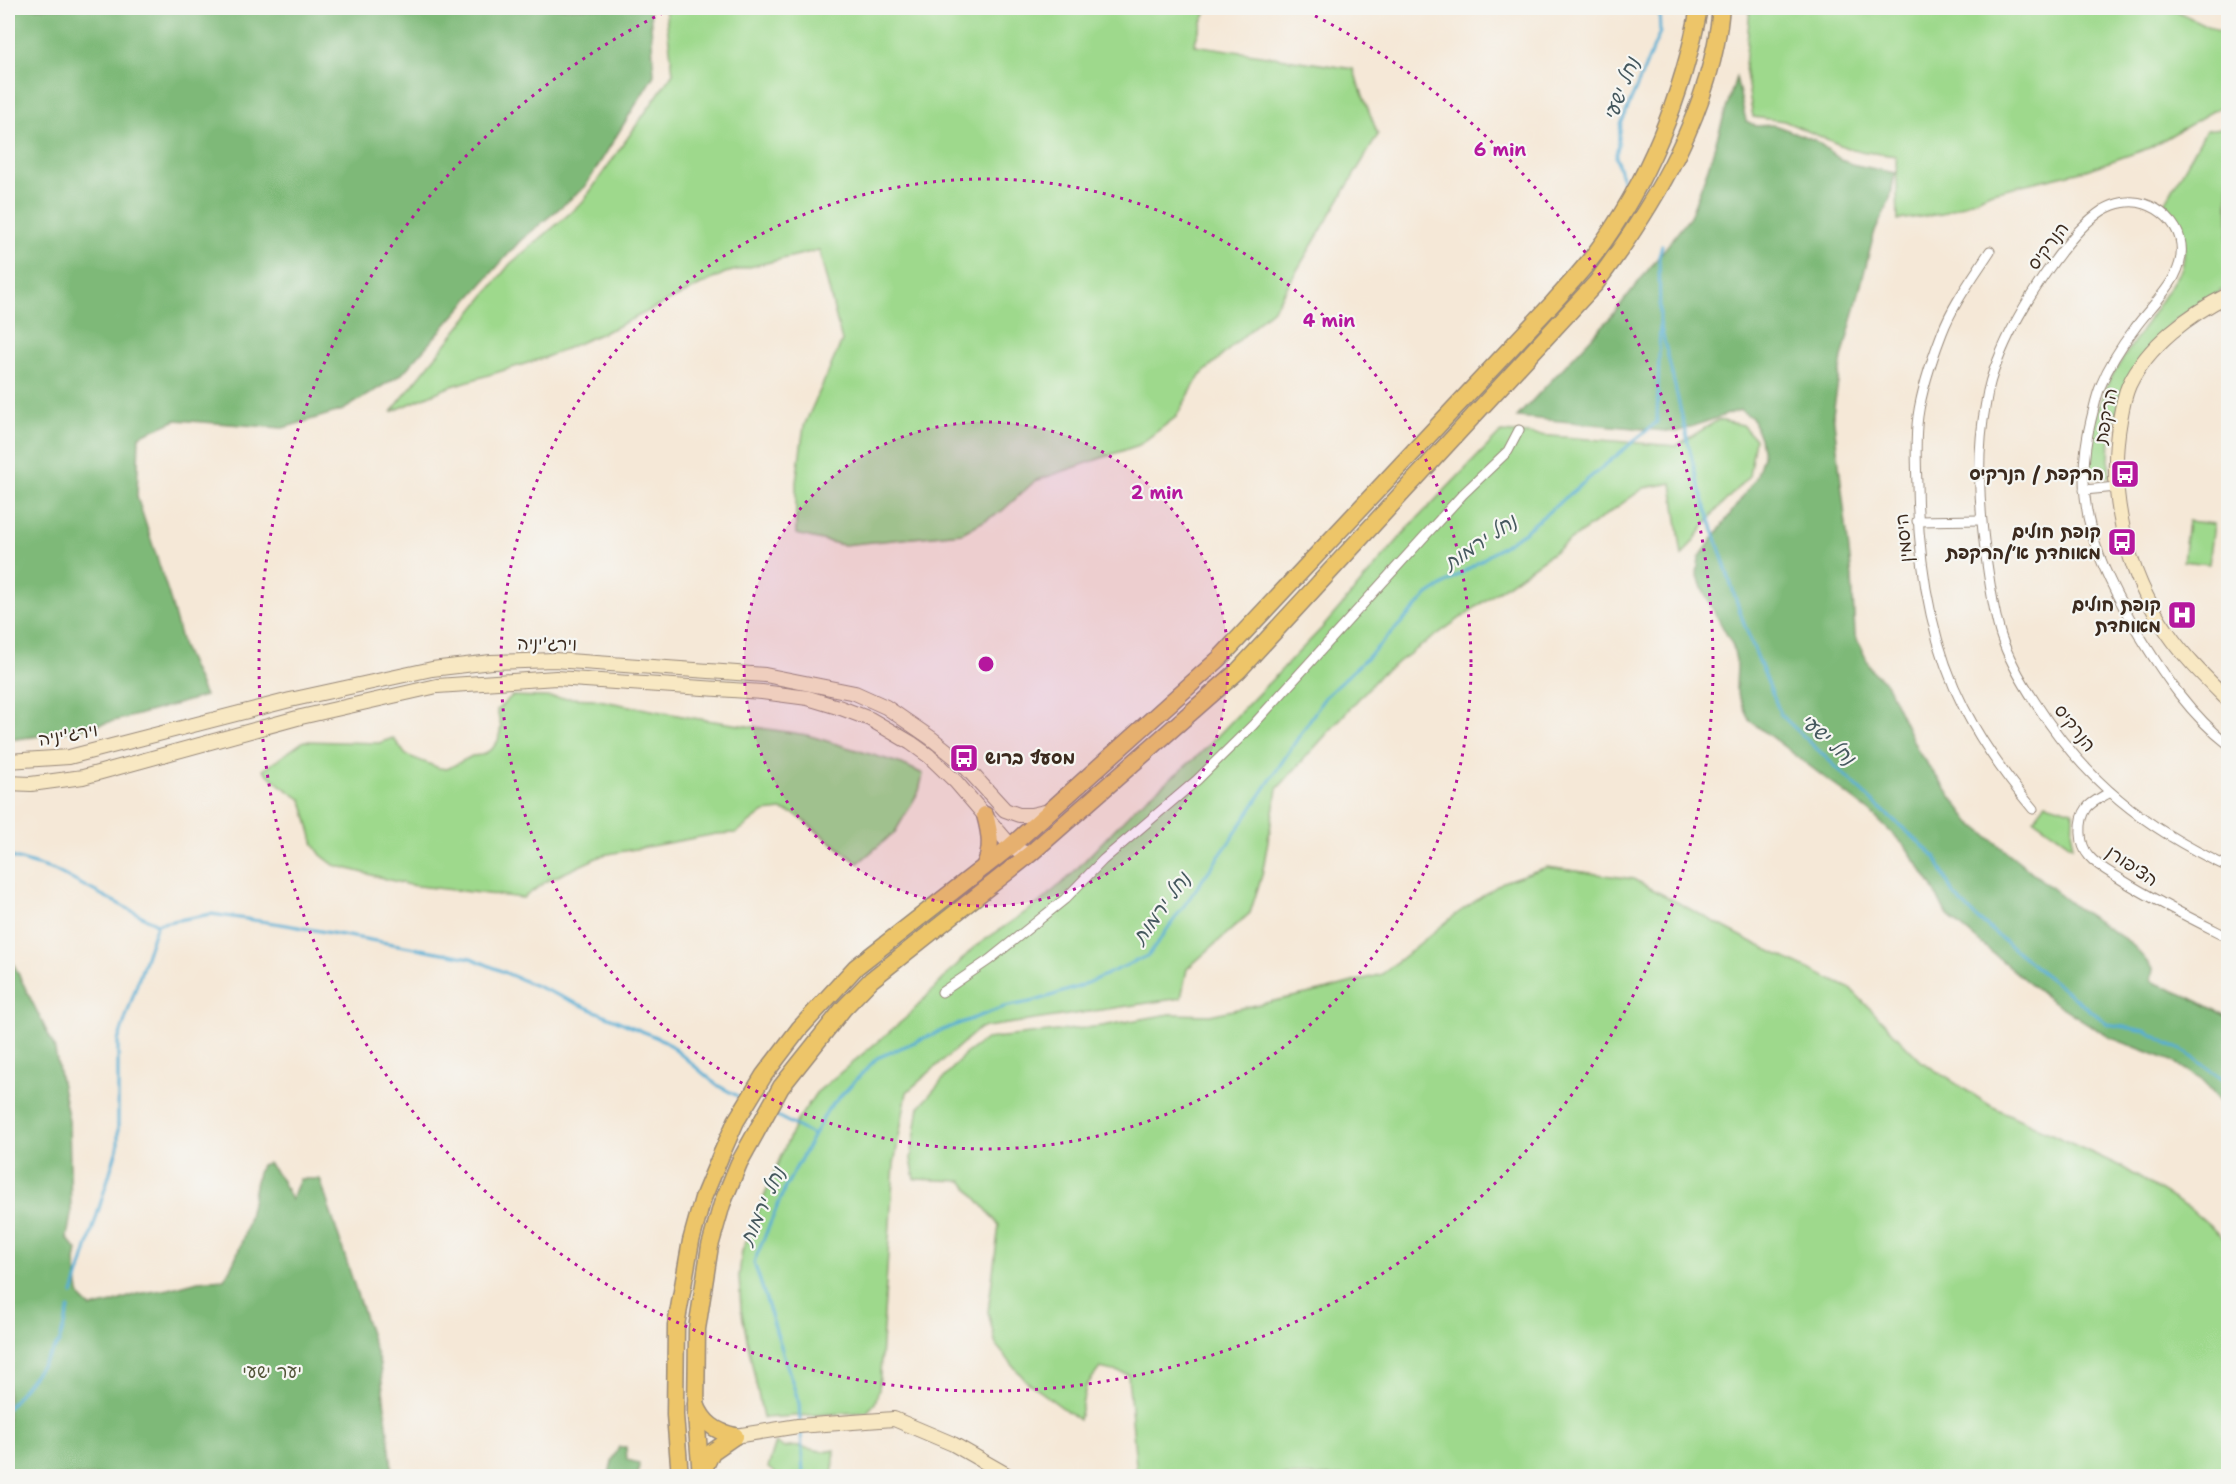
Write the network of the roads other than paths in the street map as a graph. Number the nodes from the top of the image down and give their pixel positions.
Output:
1 (1699, 8) edge
2 (1722, 8) edge
3 (1990, 251) dead end
4 (2229, 295) edge
5 (1519, 430) dead end
6 (2117, 487) junction
7 (2084, 490) junction
8 (1981, 520) junction
9 (1917, 521) junction
10 (2229, 700) edge
11 (2229, 744) edge
12 (8, 761) edge
13 (8, 783) edge
14 (2110, 792) junction
15 (2033, 809) dead end
16 (1051, 810) junction
17 (985, 815) junction
18 (1011, 846) junction
19 (1030, 854) junction
20 (2229, 867) edge
21 (983, 868) junction
22 (2229, 937) edge
23 (942, 992) dead end
24 (696, 1404) junction
25 (735, 1436) junction
26 (680, 1476) edge
27 (701, 1476) edge
28 (1009, 1476) edge

1 - 16 highway
2 - 19 highway
3 - 9 street, היסמין
4 - 6 street, הרקפת
5 - 23 street
6 - 7 street
6 - 10 street, הרקפת
7 - 8 street, הנרקיס
7 - 11 street, הנרקיס
8 - 9 street
8 - 14 street, הנרקיס
9 - 15 street, היסמין
12 - 16 street, וירג'יניה
13 - 17 street, וירג'יניה
14 - 20 street, הנרקיס
14 - 22 street, הציפורן
16 - 18 highway
17 - 18 street, וירג'יניה
17 - 21 highway
18 - 19 street, וירג'יניה
18 - 21 highway
19 - 24 highway
21 - 26 highway
24 - 25 highway
24 - 27 highway
25 - 27 highway
25 - 28 street

